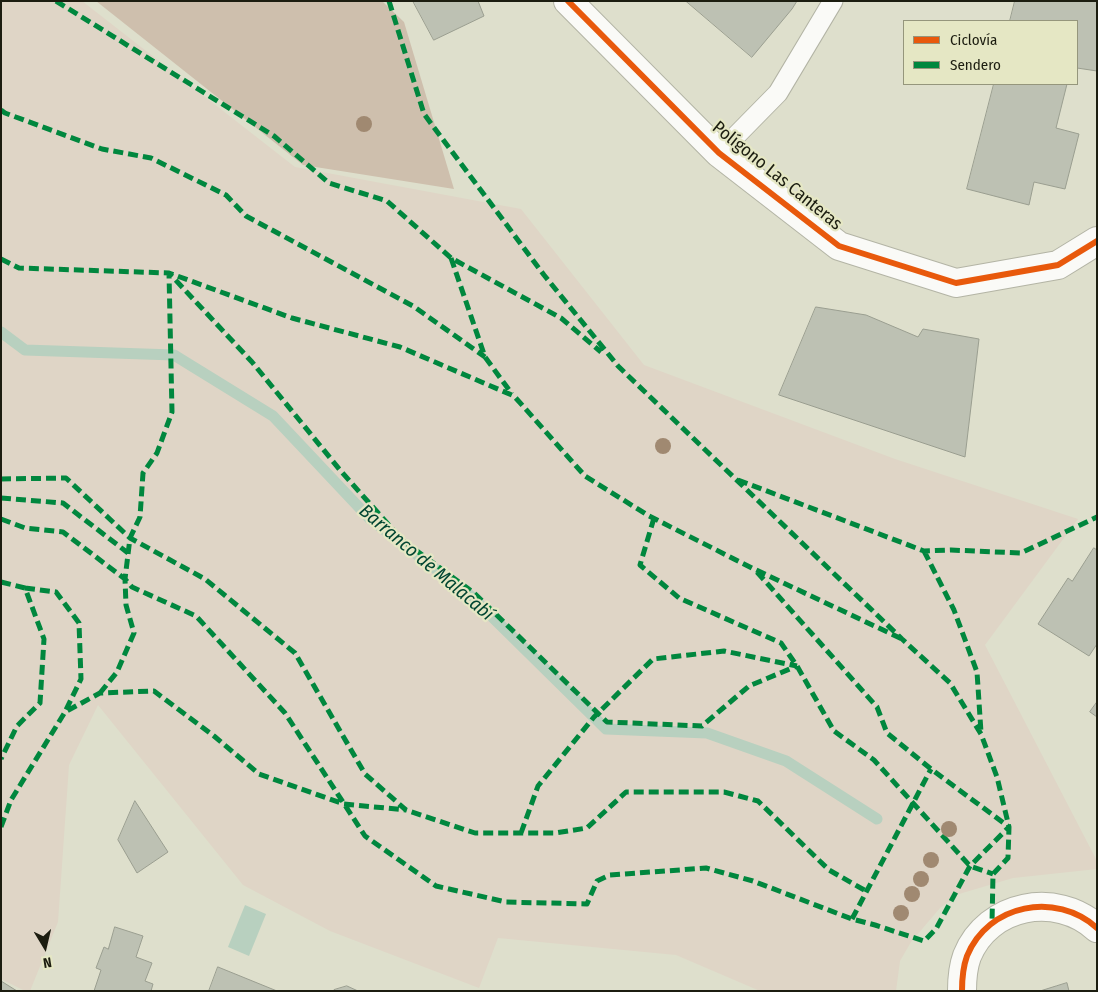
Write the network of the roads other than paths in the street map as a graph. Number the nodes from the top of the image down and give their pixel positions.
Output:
1 (568, 1) edge
2 (834, 1) edge
3 (719, 153) junction
4 (1097, 241) edge
5 (1097, 928) edge
6 (962, 991) edge

1 - 3 street, Polígono Las Canteras
2 - 3 lane
3 - 4 street, Polígono Las Canteras
5 - 6 street

